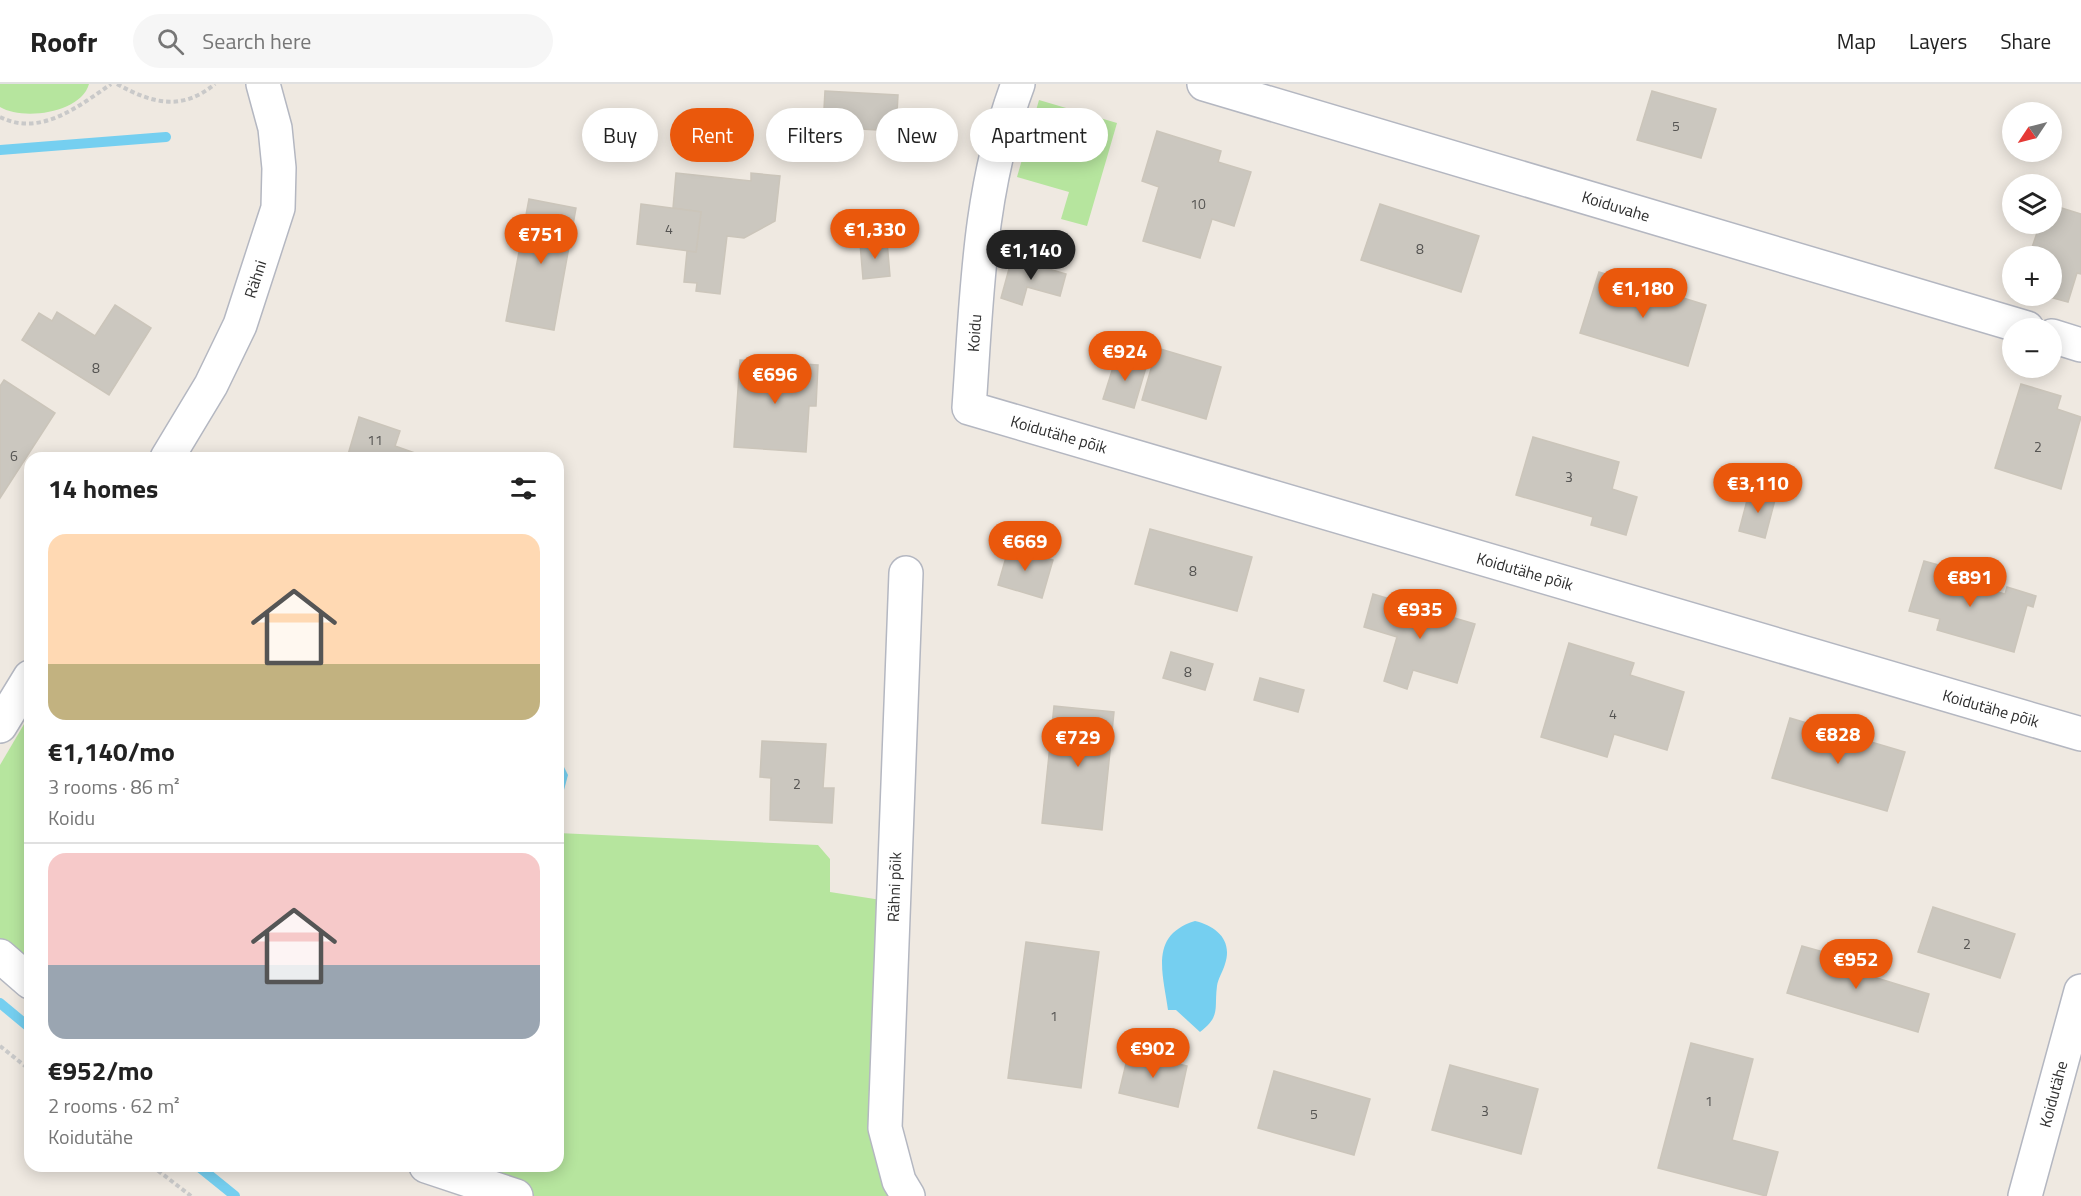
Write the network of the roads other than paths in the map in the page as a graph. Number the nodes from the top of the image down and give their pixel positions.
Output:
1 (263, 84) edge
2 (1018, 84) edge
3 (1204, 84) edge
4 (2002, 321) edge
5 (2062, 339) edge
6 (2081, 345) edge
7 (969, 408) joint
8 (171, 452) edge
9 (906, 573) dead end
10 (24, 687) edge
11 (0, 726) edge
12 (2081, 734) edge
13 (0, 956) edge
14 (24, 977) edge
15 (2081, 991) edge
16 (444, 1172) edge
17 (516, 1196) edge
18 (908, 1196) edge
19 (2025, 1196) edge

1 - 8 street, Rähni
2 - 7 street, Koidu
3 - 4 street, Koiduvahe
5 - 6 street
7 - 12 street, Koidutähe põik
9 - 18 street, Rähni põik
10 - 11 street
13 - 14 street
15 - 19 street, Koidutähe
16 - 17 street

